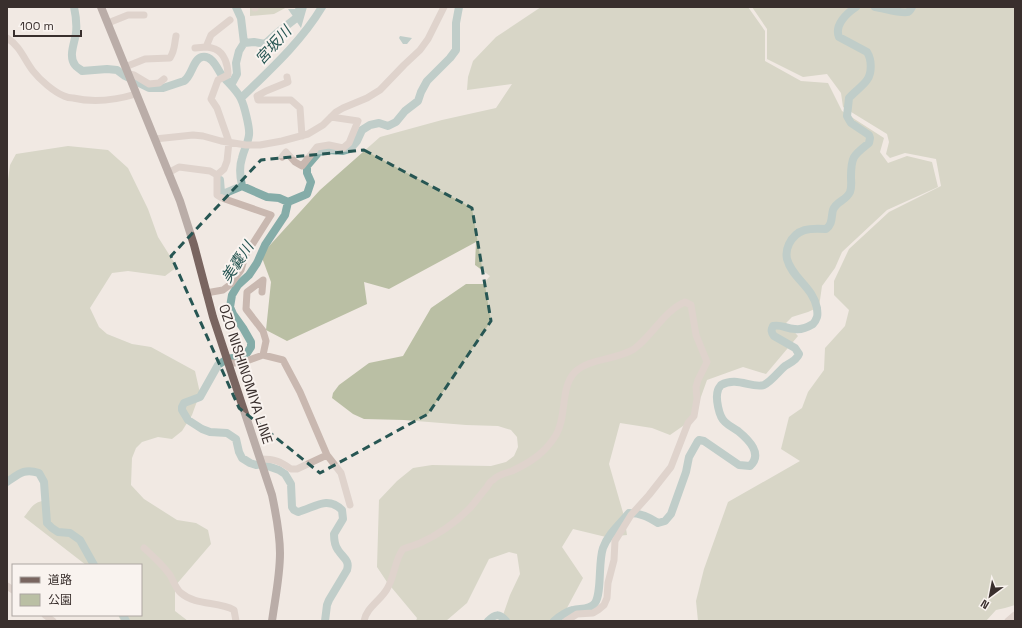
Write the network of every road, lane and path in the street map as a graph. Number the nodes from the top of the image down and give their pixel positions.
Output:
1 (101, 7) edge
2 (444, 7) edge
3 (144, 15) dead end
4 (230, 20) dead end
5 (108, 23) junction
6 (176, 36) dead end
7 (7, 38) edge
8 (206, 47) junction
9 (195, 48) dead end
10 (127, 70) junction
11 (287, 78) dead end
12 (164, 79) dead end
13 (136, 94) junction
14 (331, 117) junction
15 (302, 136) junction
16 (155, 139) junction
17 (229, 142) junction
18 (282, 157) dead end
19 (168, 173) junction
20 (216, 175) junction
21 (262, 292) dead end
22 (206, 293) junction
23 (263, 355) junction
24 (228, 360) junction
25 (327, 455) junction
26 (262, 463) junction
27 (350, 505) dead end
28 (144, 548) dead end
29 (1015, 615) edge
30 (236, 621) edge
31 (272, 621) edge
32 (364, 621) edge
33 (566, 621) edge
34 (1008, 621) edge

1 - 5 main road, OZO NISHINOMIYA LINE
2 - 14 street
3 - 5 street
4 - 8 street
5 - 10 main road, OZO NISHINOMIYA LINE
6 - 10 street
7 - 13 street
8 - 9 street
8 - 17 street
10 - 12 street
10 - 13 main road, OZO NISHINOMIYA LINE
11 - 15 street
13 - 16 main road, OZO NISHINOMIYA LINE
14 - 15 street
14 - 18 street
15 - 17 street
16 - 17 street
16 - 19 main road, OZO NISHINOMIYA LINE
17 - 20 street
19 - 20 street
19 - 22 main road, OZO NISHINOMIYA LINE
20 - 22 street
21 - 23 street
22 - 24 main road, OZO NISHINOMIYA LINE
23 - 24 street
23 - 25 street
24 - 26 main road, OZO NISHINOMIYA LINE
25 - 26 street
25 - 27 street
26 - 31 main road, OZO NISHINOMIYA LINE
28 - 30 street
29 - 34 street
32 - 33 street

